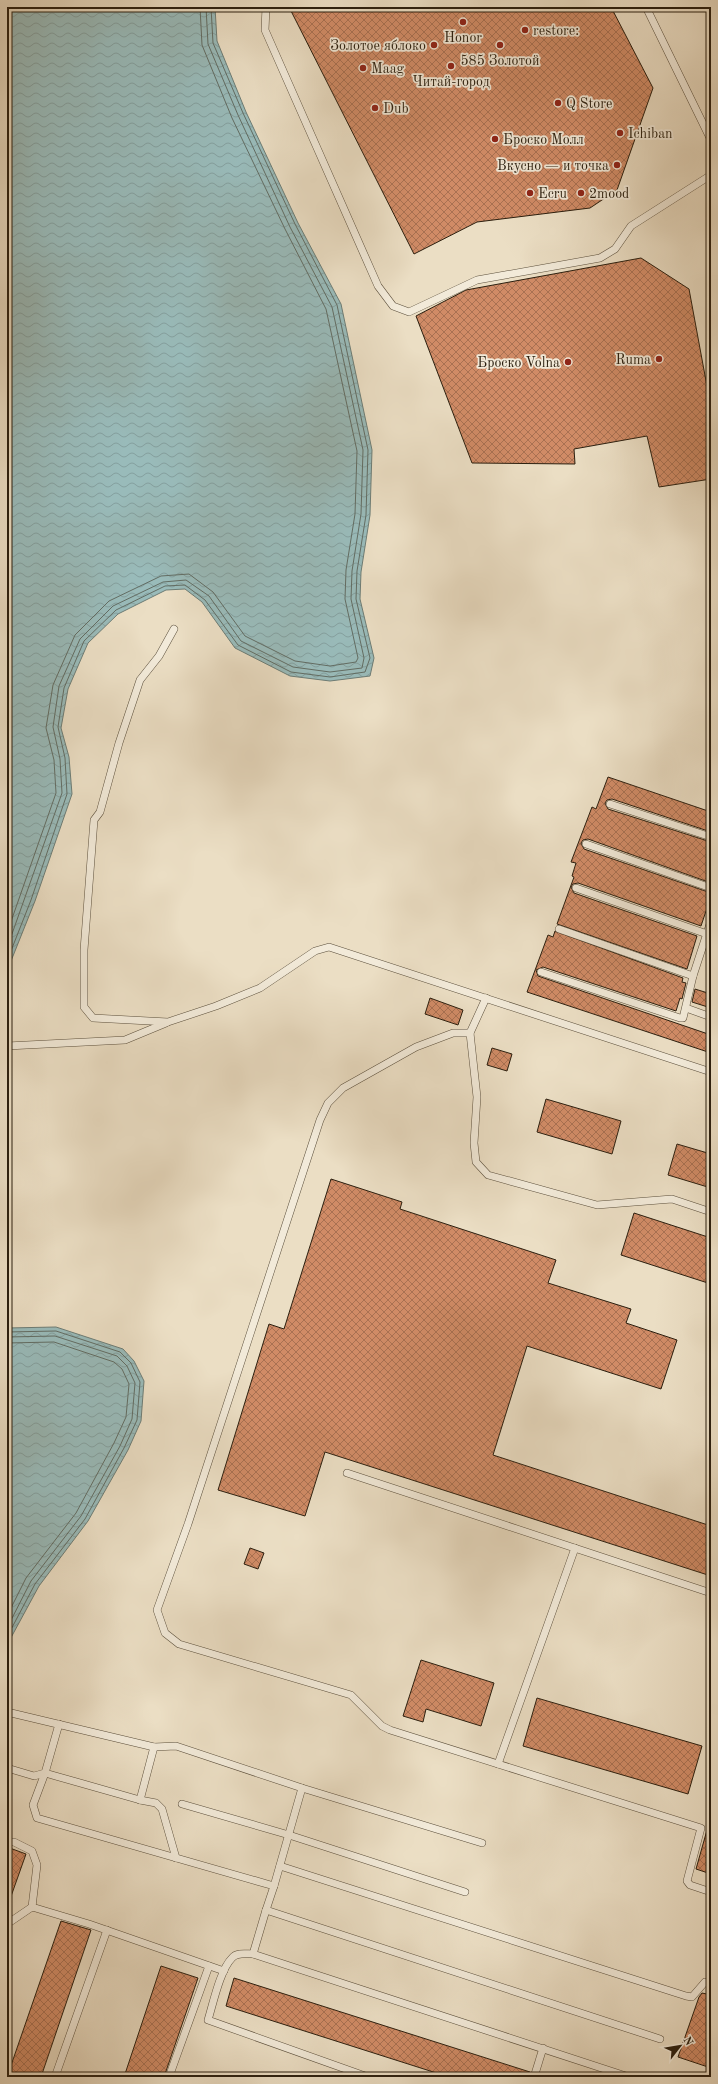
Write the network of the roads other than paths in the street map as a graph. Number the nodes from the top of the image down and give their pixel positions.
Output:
1 (266, 7) edge
2 (646, 7) edge
3 (711, 140) edge
4 (711, 176) edge
5 (174, 629) dead end
6 (610, 804) dead end
7 (711, 837) edge
8 (586, 844) dead end
9 (576, 888) dead end
10 (711, 888) edge
11 (711, 921) edge
12 (559, 928) dead end
13 (707, 934) junction
14 (541, 972) dead end
15 (693, 976) junction
16 (486, 998) junction
17 (686, 1008) junction
18 (711, 1017) edge
19 (168, 1022) junction
20 (470, 1033) junction
21 (7, 1046) edge
22 (711, 1072) edge
23 (711, 1212) edge
24 (347, 1473) dead end
25 (575, 1548) junction
26 (711, 1593) edge
27 (7, 1712) edge
28 (58, 1724) junction
29 (154, 1747) junction
30 (498, 1764) junction
31 (7, 1768) edge
32 (45, 1773) junction
33 (302, 1788) junction
34 (140, 1800) junction
35 (182, 1804) dead end
36 (289, 1835) junction
37 (7, 1842) edge
38 (482, 1843) dead end
39 (176, 1858) junction
40 (280, 1866) junction
41 (274, 1886) junction
42 (465, 1892) dead end
43 (711, 1892) edge
44 (32, 1907) junction
45 (266, 1910) junction
46 (7, 1924) edge
47 (107, 1930) junction
48 (253, 1954) junction
49 (208, 1966) junction
50 (224, 1971) junction
51 (711, 1984) edge
52 (660, 2039) dead end
53 (543, 2048) junction
54 (535, 2074) dead end
55 (55, 2077) edge
56 (169, 2077) edge
57 (368, 2077) edge
58 (629, 2077) edge

1 - 4 lane
2 - 3 lane
5 - 19 lane
6 - 7 lane
8 - 10 lane
9 - 13 lane
11 - 13 lane
12 - 15 lane
13 - 15 lane
14 - 17 lane
15 - 17 lane
16 - 19 lane
16 - 20 lane
16 - 22 lane
17 - 18 lane
19 - 21 lane
20 - 23 lane
20 - 30 lane
24 - 25 lane
25 - 26 lane
25 - 30 lane
27 - 28 lane
28 - 29 lane
28 - 32 lane
29 - 33 lane
29 - 34 lane
30 - 43 lane
31 - 32 lane
32 - 34 lane
32 - 39 lane
33 - 36 lane
33 - 38 lane
34 - 39 lane
35 - 36 lane
36 - 40 lane
36 - 42 lane
37 - 44 lane
39 - 41 lane
40 - 41 lane
40 - 51 lane
41 - 45 lane
44 - 46 lane
44 - 47 lane
45 - 48 lane
45 - 52 lane
47 - 49 lane
47 - 55 lane
48 - 50 lane
48 - 53 lane
49 - 50 lane
49 - 56 lane
50 - 57 lane
53 - 54 lane
53 - 58 lane

